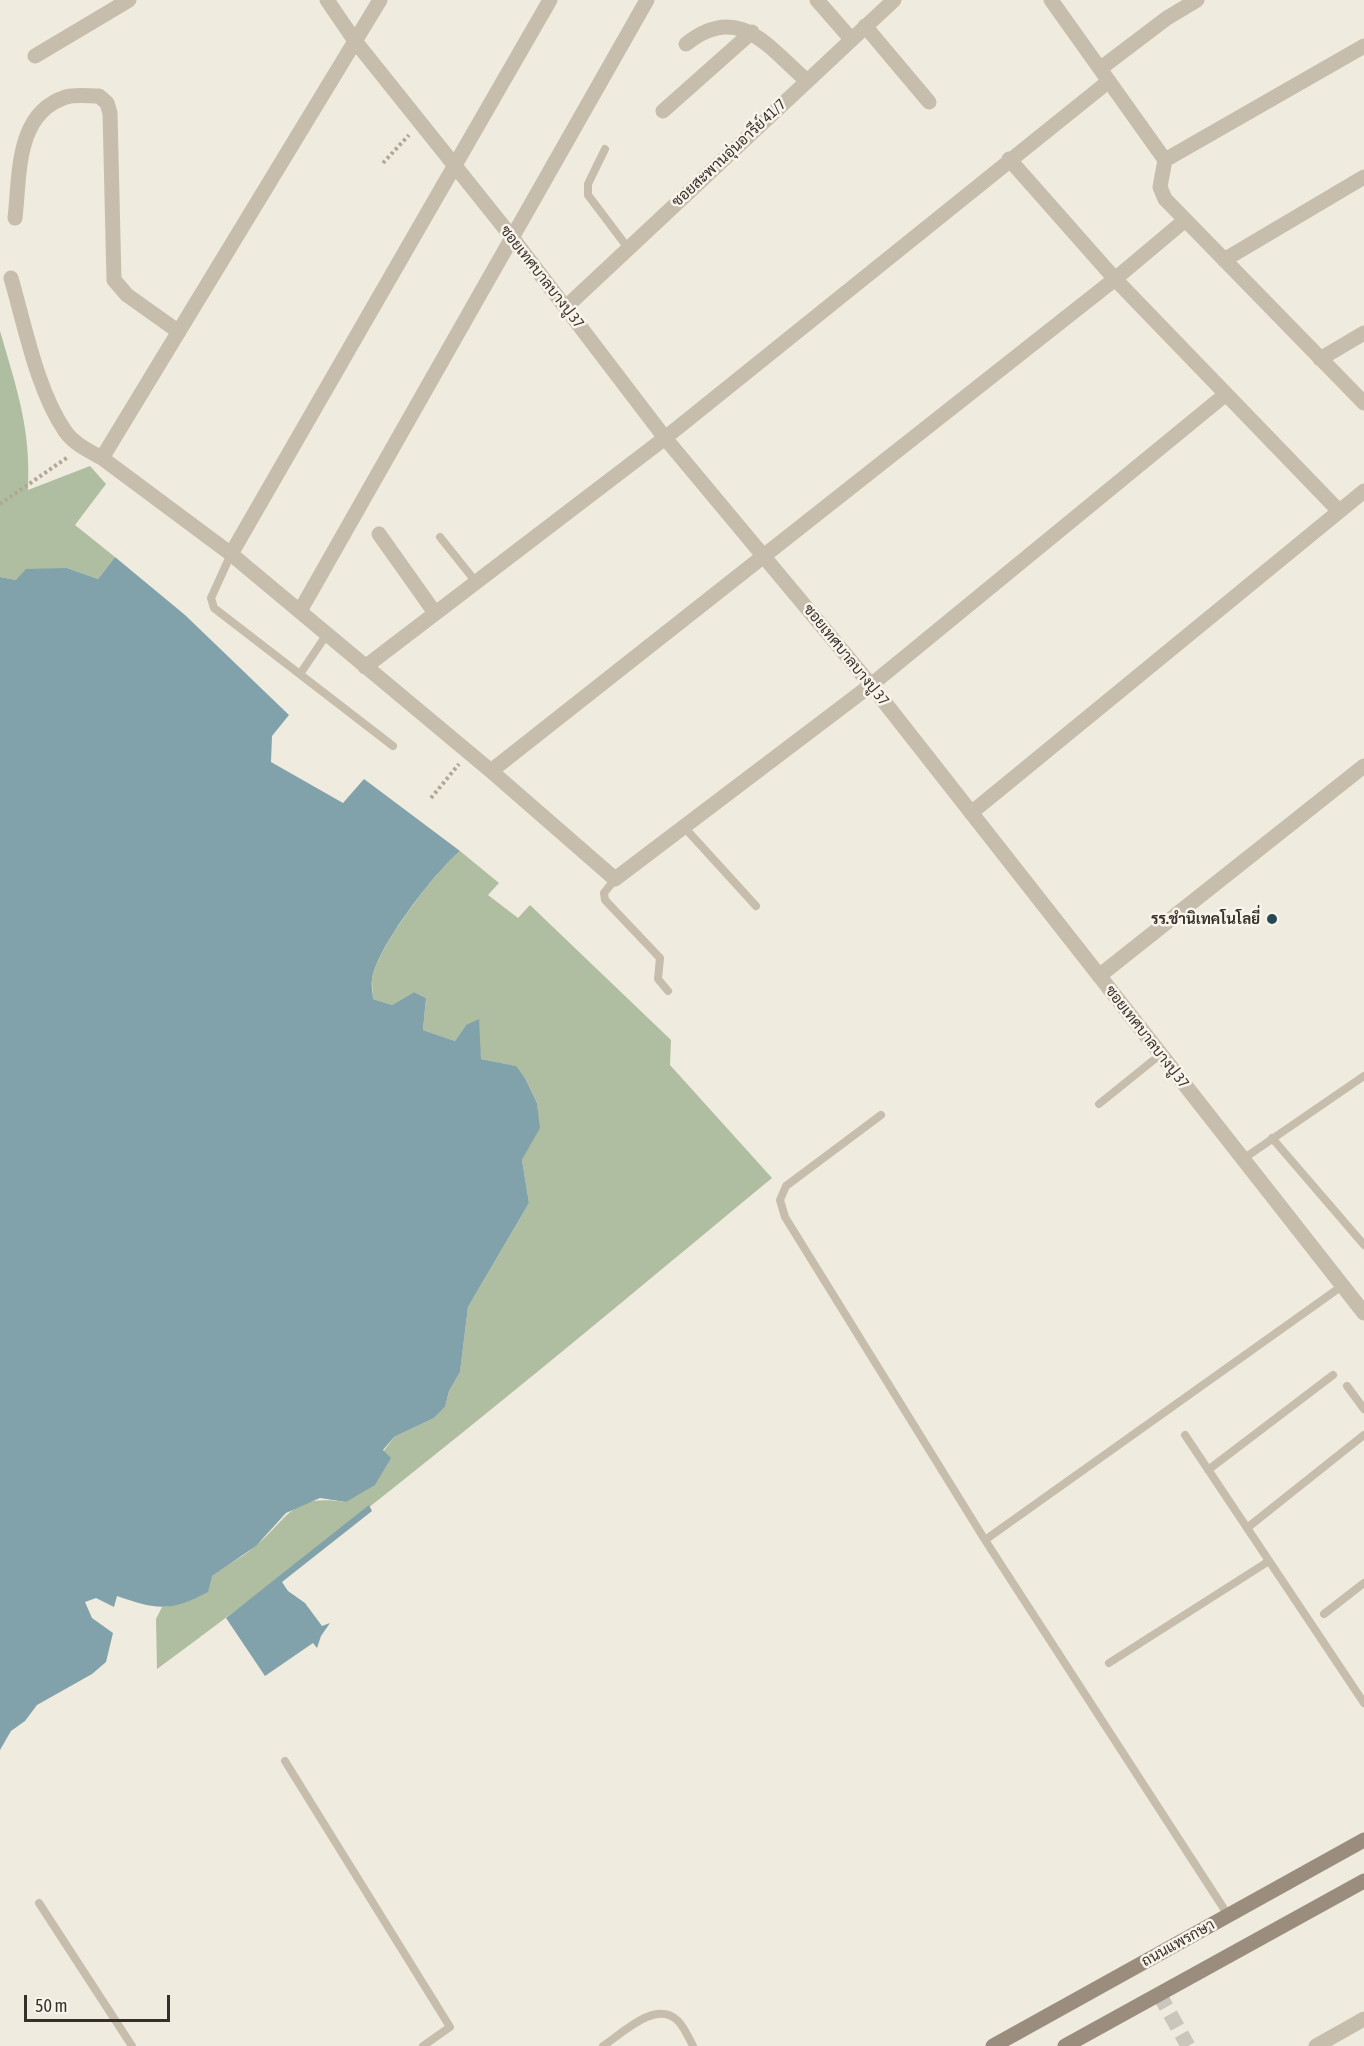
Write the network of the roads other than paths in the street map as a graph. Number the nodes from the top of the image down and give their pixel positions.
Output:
1 (129, 0) edge
2 (327, 0) edge
3 (380, 0) edge
4 (550, 0) edge
5 (647, 0) edge
6 (817, 0) edge
7 (894, 0) edge
8 (1051, 0) edge
9 (1197, 0) edge
10 (865, 26) junction
11 (752, 32) junction
12 (851, 39) junction
13 (355, 41) junction
14 (686, 44) dead end
15 (1364, 46) edge
16 (35, 56) dead end
17 (1105, 74) junction
18 (806, 80) junction
19 (929, 102) dead end
20 (663, 111) dead end
21 (604, 149) dead end
22 (1008, 159) junction
23 (1165, 160) junction
24 (453, 165) junction
25 (1364, 177) edge
26 (15, 218) dead end
27 (1184, 221) junction
28 (511, 236) junction
29 (628, 248) junction
30 (1224, 260) junction
31 (11, 278) dead end
32 (1115, 279) junction
33 (566, 308) junction
34 (179, 332) junction
35 (1364, 333) edge
36 (1320, 358) junction
37 (1226, 394) junction
38 (1364, 403) edge
39 (665, 438) junction
40 (102, 458) junction
41 (1364, 491) edge
42 (1339, 511) junction
43 (379, 534) dead end
44 (440, 537) dead end
45 (231, 554) junction
46 (766, 556) junction
47 (476, 582) junction
48 (300, 611) junction
49 (435, 613) junction
50 (327, 634) junction
51 (365, 667) junction
52 (300, 674) junction
53 (871, 686) junction
54 (393, 747) dead end
55 (1364, 766) edge
56 (490, 771) junction
57 (971, 813) junction
58 (684, 827) junction
59 (615, 879) junction
60 (756, 906) dead end
61 (1100, 976) junction
62 (668, 991) dead end
63 (1161, 1054) junction
64 (1364, 1076) edge
65 (1099, 1104) dead end
66 (881, 1115) dead end
67 (1272, 1138) junction
68 (1243, 1159) junction
69 (1364, 1245) edge
70 (1342, 1286) junction
71 (1364, 1313) edge
72 (1333, 1375) dead end
73 (1347, 1386) dead end
74 (1364, 1409) edge
75 (1185, 1435) dead end
76 (1364, 1435) edge
77 (1208, 1470) junction
78 (1247, 1528) junction
79 (986, 1540) junction
80 (1269, 1561) junction
81 (1364, 1583) edge
82 (1324, 1614) dead end
83 (1109, 1663) dead end
84 (1364, 1703) edge
85 (285, 1761) dead end
86 (1364, 1840) edge
87 (1364, 1881) edge
88 (39, 1903) dead end
89 (1228, 1915) junction
90 (1364, 2019) edge
91 (1336, 2041) edge
92 (132, 2046) edge
93 (423, 2046) edge
94 (603, 2046) edge
95 (693, 2046) edge
96 (993, 2046) edge
97 (1065, 2046) edge
98 (1316, 2046) edge

1 - 16 street
2 - 13 street, ซอยเทศบาลบางปู 37
3 - 13 street
4 - 24 street
5 - 28 street
6 - 12 street
7 - 10 street, ซอยสะพานอุ่นอารีย์ 41/7
8 - 17 street
9 - 17 street
10 - 12 street, ซอยสะพานอุ่นอารีย์ 41/7
10 - 19 street
11 - 14 street
11 - 18 street
11 - 20 street
12 - 18 street, ซอยสะพานอุ่นอารีย์ 41/7
13 - 24 street, ซอยเทศบาลบางปู 37
13 - 34 street
15 - 23 street
17 - 22 street
17 - 23 street
18 - 29 street, ซอยสะพานอุ่นอารีย์ 41/7
21 - 29 lane
22 - 32 street
22 - 39 street
23 - 27 street
24 - 28 street, ซอยเทศบาลบางปู 37
24 - 45 street
25 - 30 street
26 - 34 street
27 - 30 street
27 - 32 street
28 - 33 street, ซอยเทศบาลบางปู 37
28 - 48 street
29 - 33 street, ซอยสะพานอุ่นอารีย์ 41/7
30 - 36 street
31 - 40 street
32 - 37 street
32 - 46 street
33 - 39 street, ซอยเทศบาลบางปู 37
34 - 40 street
35 - 36 street
36 - 38 street
37 - 42 street
37 - 53 street
39 - 46 street, ซอยเทศบาลบางปู 37
39 - 47 street
40 - 45 street
41 - 42 street
42 - 57 street
43 - 49 street
44 - 47 lane
45 - 48 street
45 - 52 lane
46 - 53 street, ซอยเทศบาลบางปู 37
46 - 56 street
47 - 49 street
48 - 50 street
49 - 51 street
50 - 51 street
50 - 52 lane
51 - 56 street
52 - 54 lane
53 - 57 street, ซอยเทศบาลบางปู 37
53 - 58 street
55 - 61 street
56 - 59 street
57 - 61 street, ซอยเทศบาลบางปู 37
58 - 59 street
58 - 60 lane
59 - 62 lane
61 - 63 street, ซอยเทศบาลบางปู 37
63 - 65 lane
63 - 68 street, ซอยเทศบาลบางปู 37
64 - 67 lane
66 - 79 lane
67 - 68 lane
67 - 69 lane
68 - 70 street, ซอยเทศบาลบางปู 37
70 - 71 street, ซอยเทศบาลบางปู 37
70 - 79 lane
72 - 77 lane
73 - 74 lane
75 - 77 lane
76 - 78 lane
77 - 78 lane
78 - 80 lane
79 - 89 lane
80 - 83 lane
80 - 84 lane
81 - 82 lane
85 - 93 lane
86 - 89 main road, ถนนแพรกษา
87 - 97 main road
88 - 92 lane
89 - 96 main road, ถนนแพรกษา
90 - 91 street
91 - 98 street
94 - 95 lane

